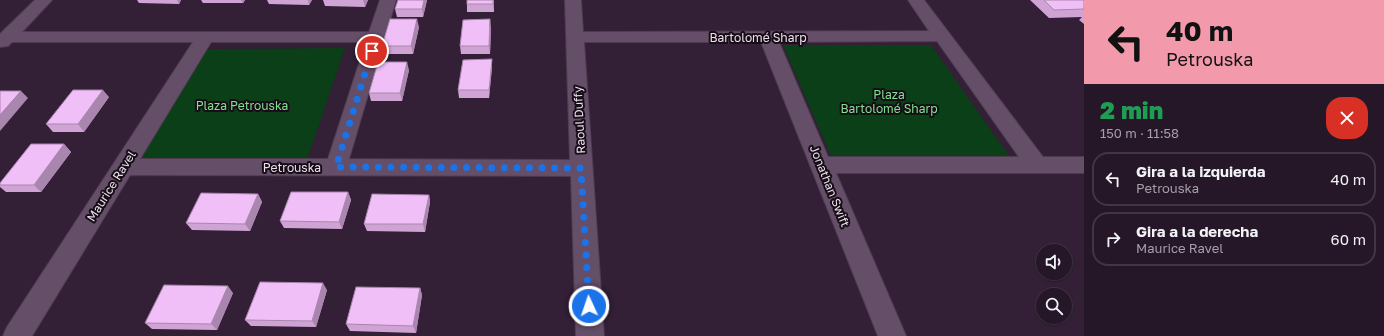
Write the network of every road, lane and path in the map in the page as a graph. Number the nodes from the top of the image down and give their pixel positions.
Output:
1 (44, 0) edge
2 (388, 0) edge
3 (572, 0) edge
4 (916, 0) edge
5 (768, 36) junction
6 (942, 36) junction
7 (204, 37) junction
8 (377, 37) junction
9 (574, 37) junction
10 (4, 40) edge
11 (821, 165) junction
12 (1037, 165) junction
13 (1084, 165) edge
14 (123, 167) junction
15 (336, 167) junction
16 (581, 168) junction
17 (17, 336) edge
18 (590, 336) edge
19 (892, 336) edge

1 - 10 street
2 - 8 street
3 - 9 street, Raoul Duffy
4 - 6 street
5 - 6 street, Bartolomé Sharp
5 - 9 street, Bartolomé Sharp
5 - 11 street, Jonathan Swift
6 - 12 street
7 - 8 street
7 - 10 street
7 - 14 street, Maurice Ravel
8 - 15 street
9 - 16 street, Raoul Duffy
11 - 12 street
11 - 19 street, Jonathan Swift
12 - 13 street
14 - 15 street, Petrouska
14 - 17 street, Maurice Ravel
15 - 16 street, Petrouska
16 - 18 street, Raoul Duffy

